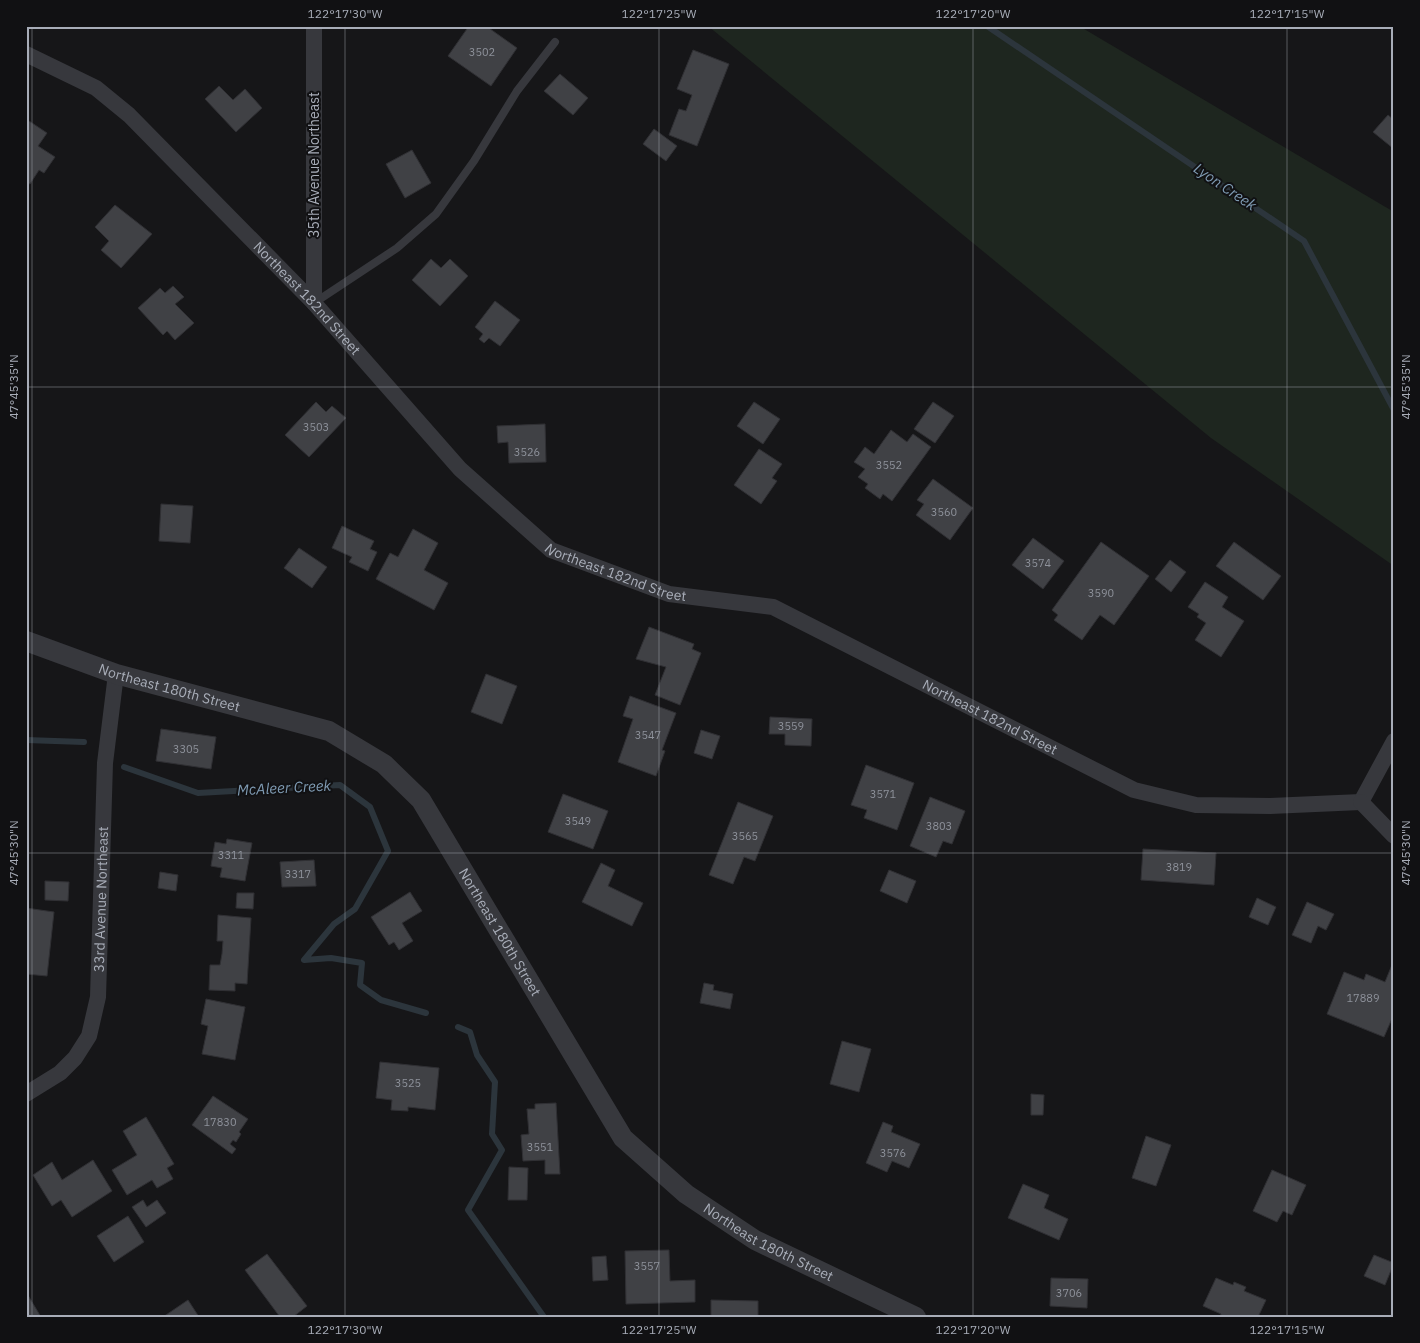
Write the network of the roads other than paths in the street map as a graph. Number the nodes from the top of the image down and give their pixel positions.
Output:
1 (314, 26) edge
2 (555, 42) dead end
3 (26, 54) edge
4 (314, 303) junction
5 (26, 641) edge
6 (116, 674) junction
7 (1394, 742) edge
8 (1361, 802) junction
9 (1394, 836) edge
10 (26, 1094) edge
11 (916, 1317) edge

1 - 4 street, 35th Avenue Northeast
2 - 4 lane
3 - 4 street, Northeast 182nd Street
4 - 8 street, Northeast 182nd Street
5 - 6 street, Northeast 180th Street
6 - 10 street, 33rd Avenue Northeast
6 - 11 street, Northeast 180th Street
7 - 8 street
8 - 9 street

